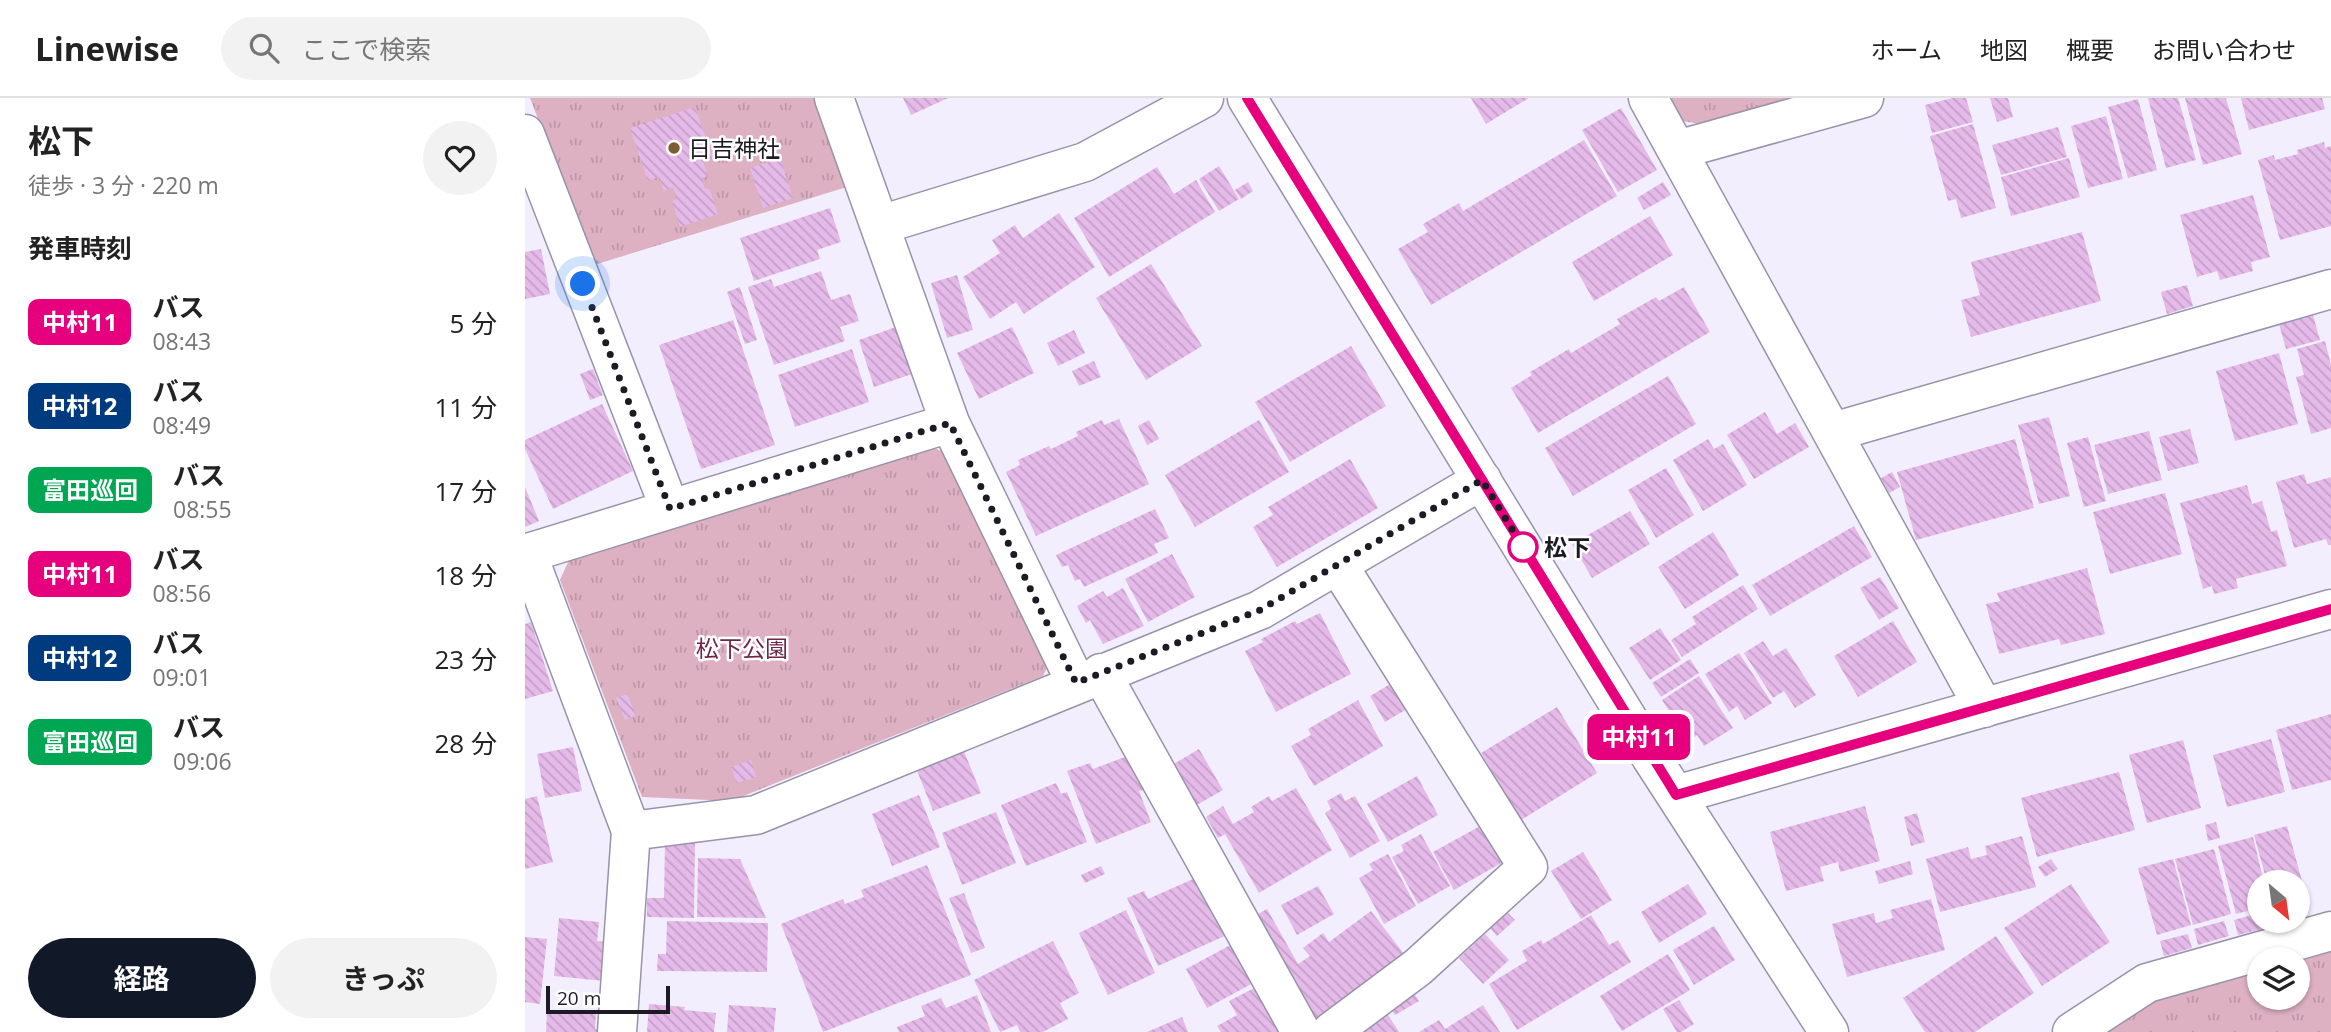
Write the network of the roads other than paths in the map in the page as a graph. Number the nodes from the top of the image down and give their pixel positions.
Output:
1 (834, 98) edge
2 (1204, 98) edge
3 (1247, 98) edge
4 (1648, 98) edge
5 (1864, 98) edge
6 (525, 134) edge
7 (1677, 150) junction
8 (538, 205) edge
9 (880, 225) junction
10 (2331, 289) edge
11 (950, 423) junction
12 (1833, 432) junction
13 (1482, 480) junction
14 (670, 509) junction
15 (526, 553) edge
16 (1338, 565) junction
17 (2331, 609) edge
18 (1089, 678) junction
19 (1984, 708) junction
20 (1676, 795) junction
21 (631, 831) junction
22 (2331, 931) edge
23 (617, 1032) edge
24 (1301, 1032) edge
25 (1331, 1032) edge
26 (1828, 1032) edge
27 (2072, 1032) edge

1 - 9 street
2 - 9 street
3 - 13 street
4 - 7 street
5 - 7 street
6 - 8 street
7 - 12 street
8 - 14 street
9 - 11 street
10 - 12 street
11 - 14 street
11 - 18 street
12 - 19 street
13 - 16 street
13 - 20 street
14 - 15 street
15 - 21 street
16 - 18 street
16 - 25 street
17 - 19 street
18 - 21 street
18 - 24 street
19 - 20 street
20 - 26 street
21 - 23 street
22 - 27 street

